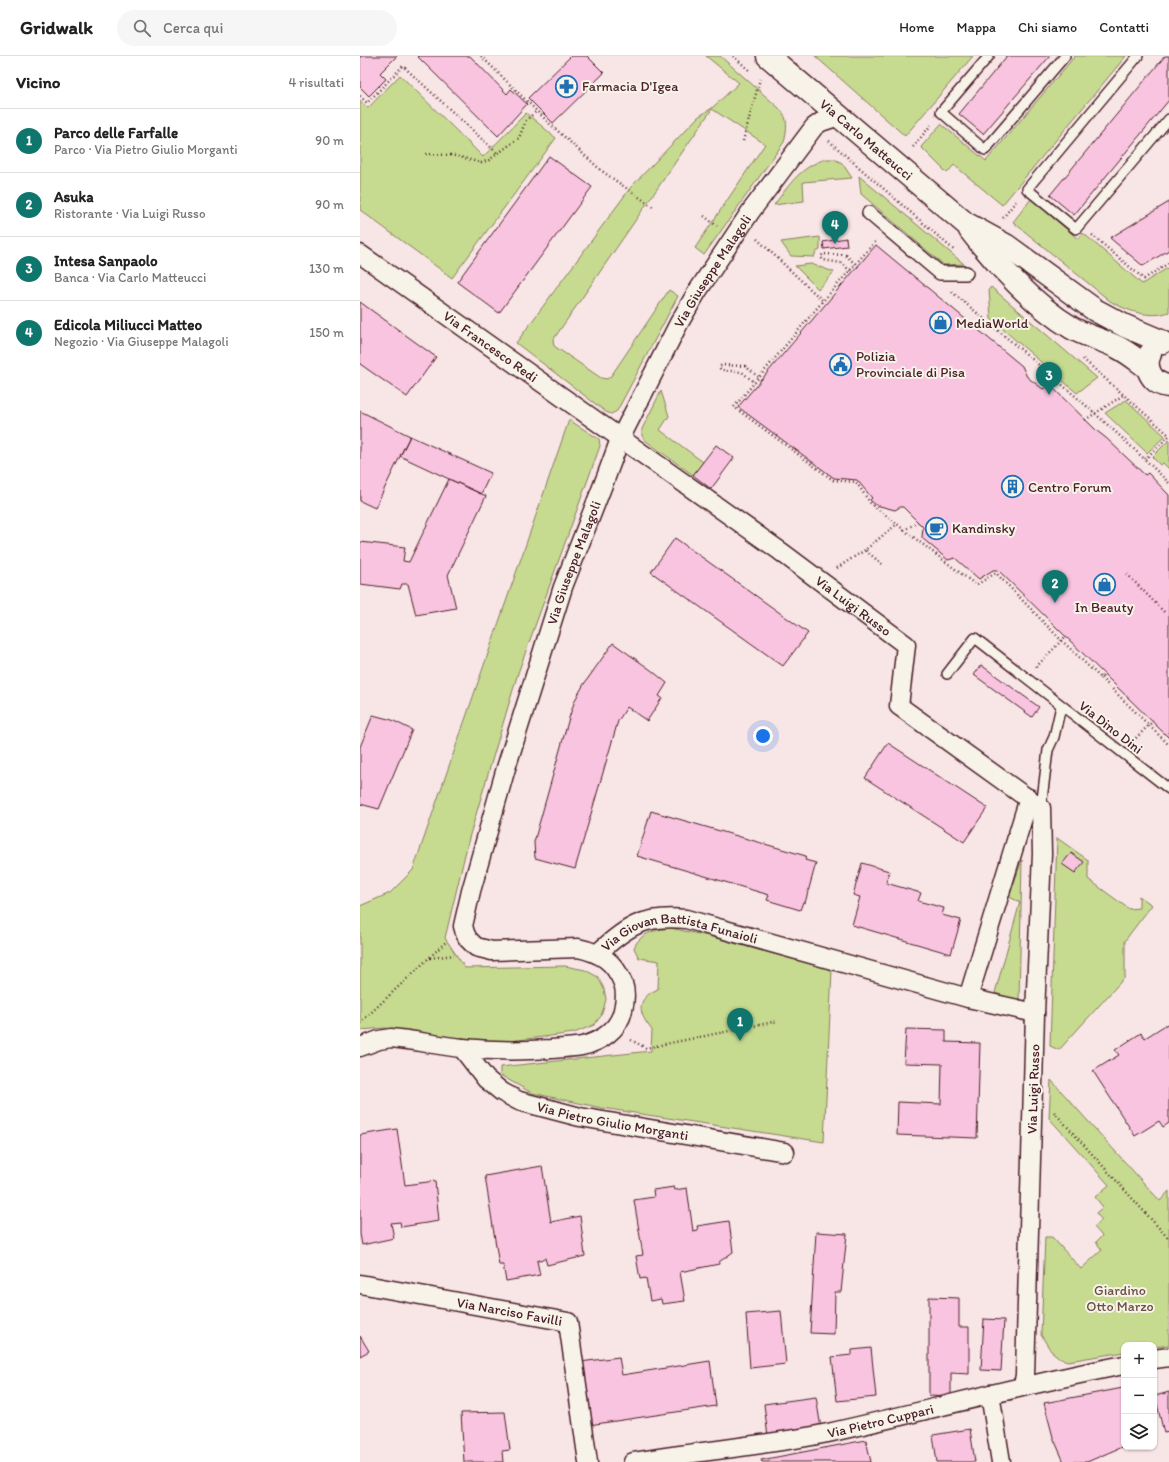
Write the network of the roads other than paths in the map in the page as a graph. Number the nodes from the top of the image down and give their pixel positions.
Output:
1 (768, 56) edge
2 (989, 56) edge
3 (1065, 56) edge
4 (1138, 56) edge
5 (839, 116) junction
6 (1169, 119) edge
7 (869, 213) dead end
8 (965, 223) junction
9 (360, 254) edge
10 (966, 273) dead end
11 (1167, 341) edge
12 (1148, 368) junction
13 (1167, 392) edge
14 (620, 439) junction
15 (947, 674) dead end
16 (1061, 706) junction
17 (1169, 789) edge
18 (1035, 803) junction
19 (597, 954) junction
20 (968, 998) junction
21 (1035, 1013) junction
22 (360, 1047) edge
23 (462, 1048) junction
24 (785, 1152) dead end
25 (360, 1284) edge
26 (1169, 1357) edge
27 (1157, 1359) edge
28 (1121, 1366) edge
29 (1023, 1386) junction
30 (990, 1394) junction
31 (588, 1462) edge
32 (639, 1462) edge
33 (1001, 1462) edge

1 - 5 main road, Via Carlo Matteucci
2 - 3 lane
4 - 6 lane
5 - 8 main road, Via Carlo Matteucci
5 - 14 street, Via Giuseppe Malagoli
7 - 10 street
8 - 11 main road, Via Carlo Matteucci
8 - 12 main road, Via Carlo Matteucci
9 - 14 street, Via Francesco Redi
11 - 12 main road
12 - 13 main road, Via Carlo Matteucci
14 - 18 street, Via Luigi Russo
14 - 19 street, Via Giuseppe Malagoli
15 - 16 lane
16 - 17 lane, Via Dino Dini
16 - 18 lane, Via Dino Dini
18 - 20 street
18 - 21 street, Via Luigi Russo
19 - 20 street, Via Giovan Battista Funaioli
19 - 23 street, Via Giovan Battista Funaioli
20 - 21 street, Via Giovan Battista Funaioli
21 - 29 street, Via Luigi Russo
22 - 23 street, Via Giovan Battista Funaioli
23 - 24 street, Via Pietro Giulio Morganti
25 - 31 street, Via Narciso Favilli
26 - 27 street
28 - 29 street, Via Pietro Cuppari
29 - 30 street, Via Pietro Cuppari
30 - 32 street, Via Pietro Cuppari
30 - 33 street

